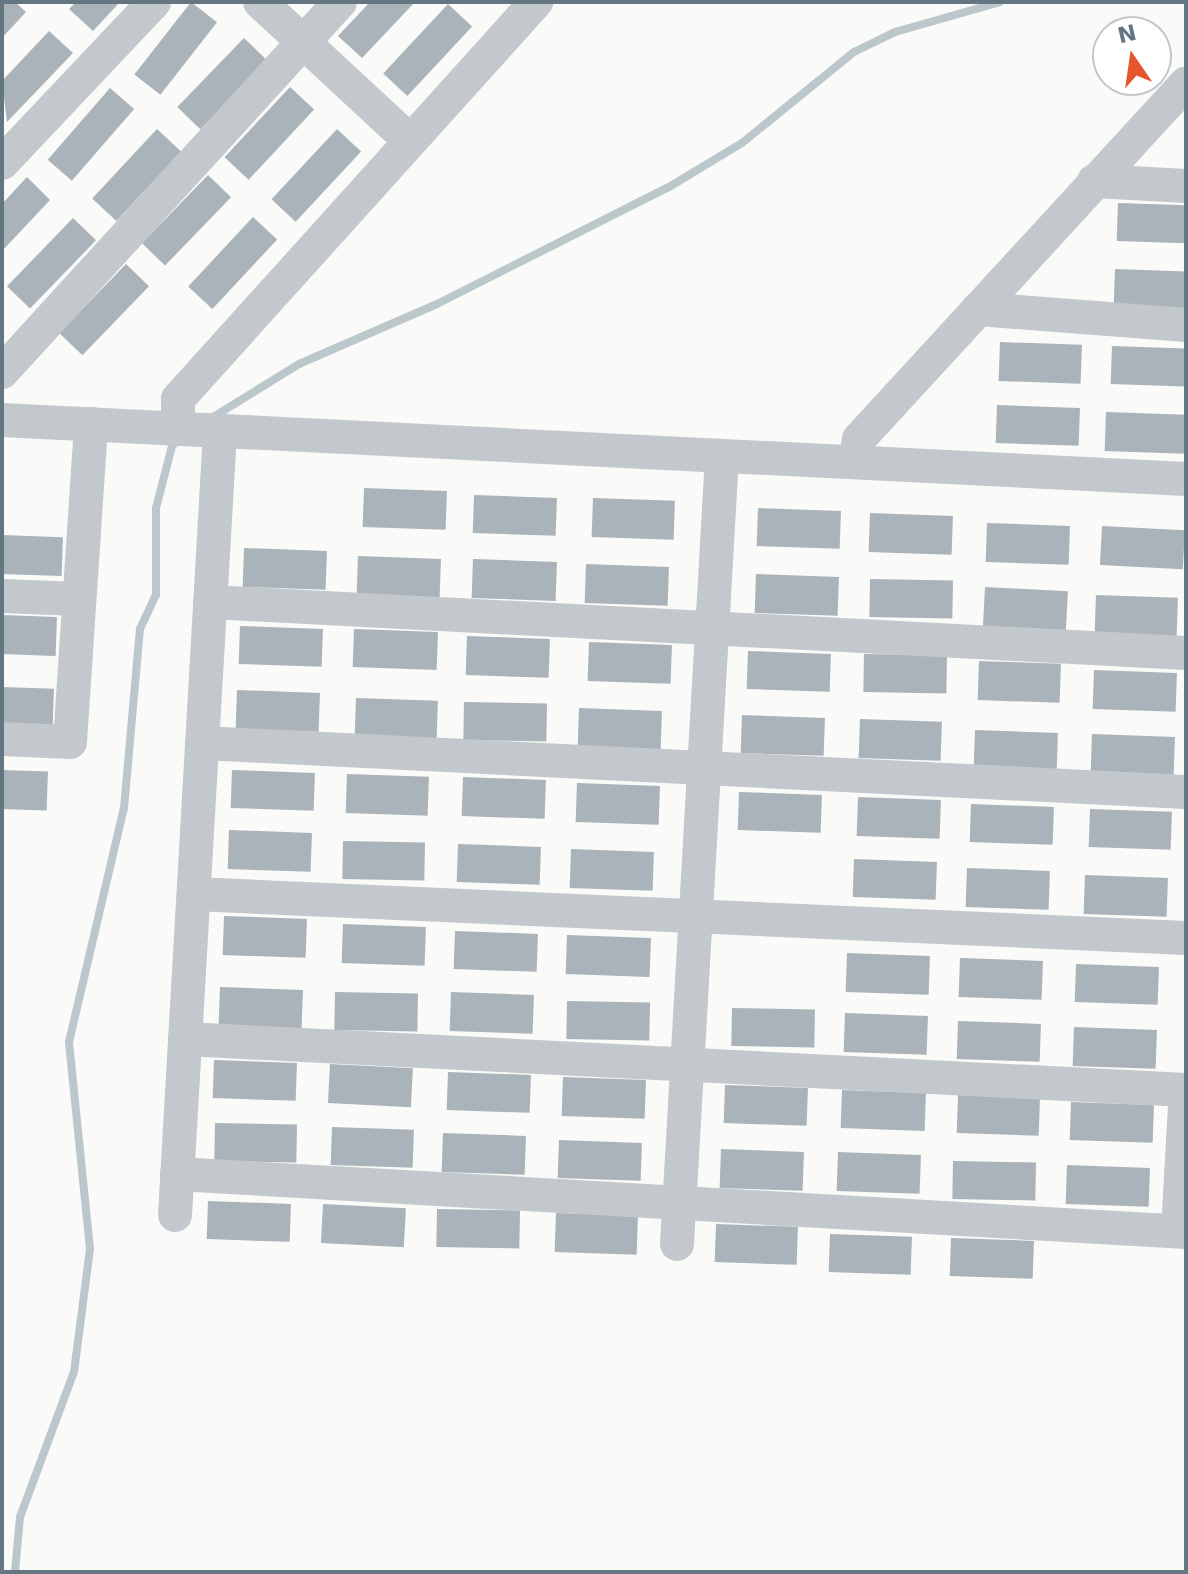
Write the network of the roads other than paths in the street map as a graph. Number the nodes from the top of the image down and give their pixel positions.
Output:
1 (154, 2) edge
2 (260, 2) edge
3 (340, 2) edge
4 (536, 2) edge
5 (303, 42) junction
6 (1186, 83) edge
7 (408, 139) junction
8 (2, 163) edge
9 (1094, 181) junction
10 (1186, 186) edge
11 (978, 309) junction
12 (1186, 325) edge
13 (2, 372) edge
14 (2, 420) edge
15 (91, 424) junction
16 (178, 429) junction
17 (220, 431) junction
18 (722, 456) junction
19 (855, 462) junction
20 (1186, 479) edge
21 (2, 596) edge
22 (79, 599) junction
23 (210, 602) junction
24 (712, 625) junction
25 (1186, 653) edge
26 (2, 739) edge
27 (202, 743) junction
28 (704, 765) junction
29 (1186, 792) edge
30 (194, 894) junction
31 (696, 914) junction
32 (1186, 938) edge
33 (185, 1039) junction
34 (687, 1063) junction
35 (1186, 1090) edge
36 (177, 1174) junction
37 (680, 1203) junction
38 (175, 1215) dead end
39 (1182, 1231) edge
40 (677, 1244) dead end

1 - 8 street
2 - 5 street
3 - 5 street
4 - 7 street
5 - 7 street
5 - 13 street
6 - 9 street
7 - 16 street
9 - 10 street
9 - 11 street
11 - 12 street
11 - 19 street
14 - 15 street
15 - 16 street
15 - 22 street
16 - 17 street
17 - 18 street
17 - 23 street
18 - 19 street
18 - 24 street
19 - 20 street
21 - 22 street
22 - 26 street
23 - 24 street
23 - 27 street
24 - 25 street
24 - 28 street
27 - 28 street
27 - 30 street
28 - 29 street
28 - 31 street
30 - 31 street
30 - 33 street
31 - 32 street
31 - 34 street
33 - 34 street
33 - 36 street
34 - 35 street
34 - 37 street
35 - 39 street
36 - 37 street
36 - 38 street
37 - 39 street
37 - 40 street

